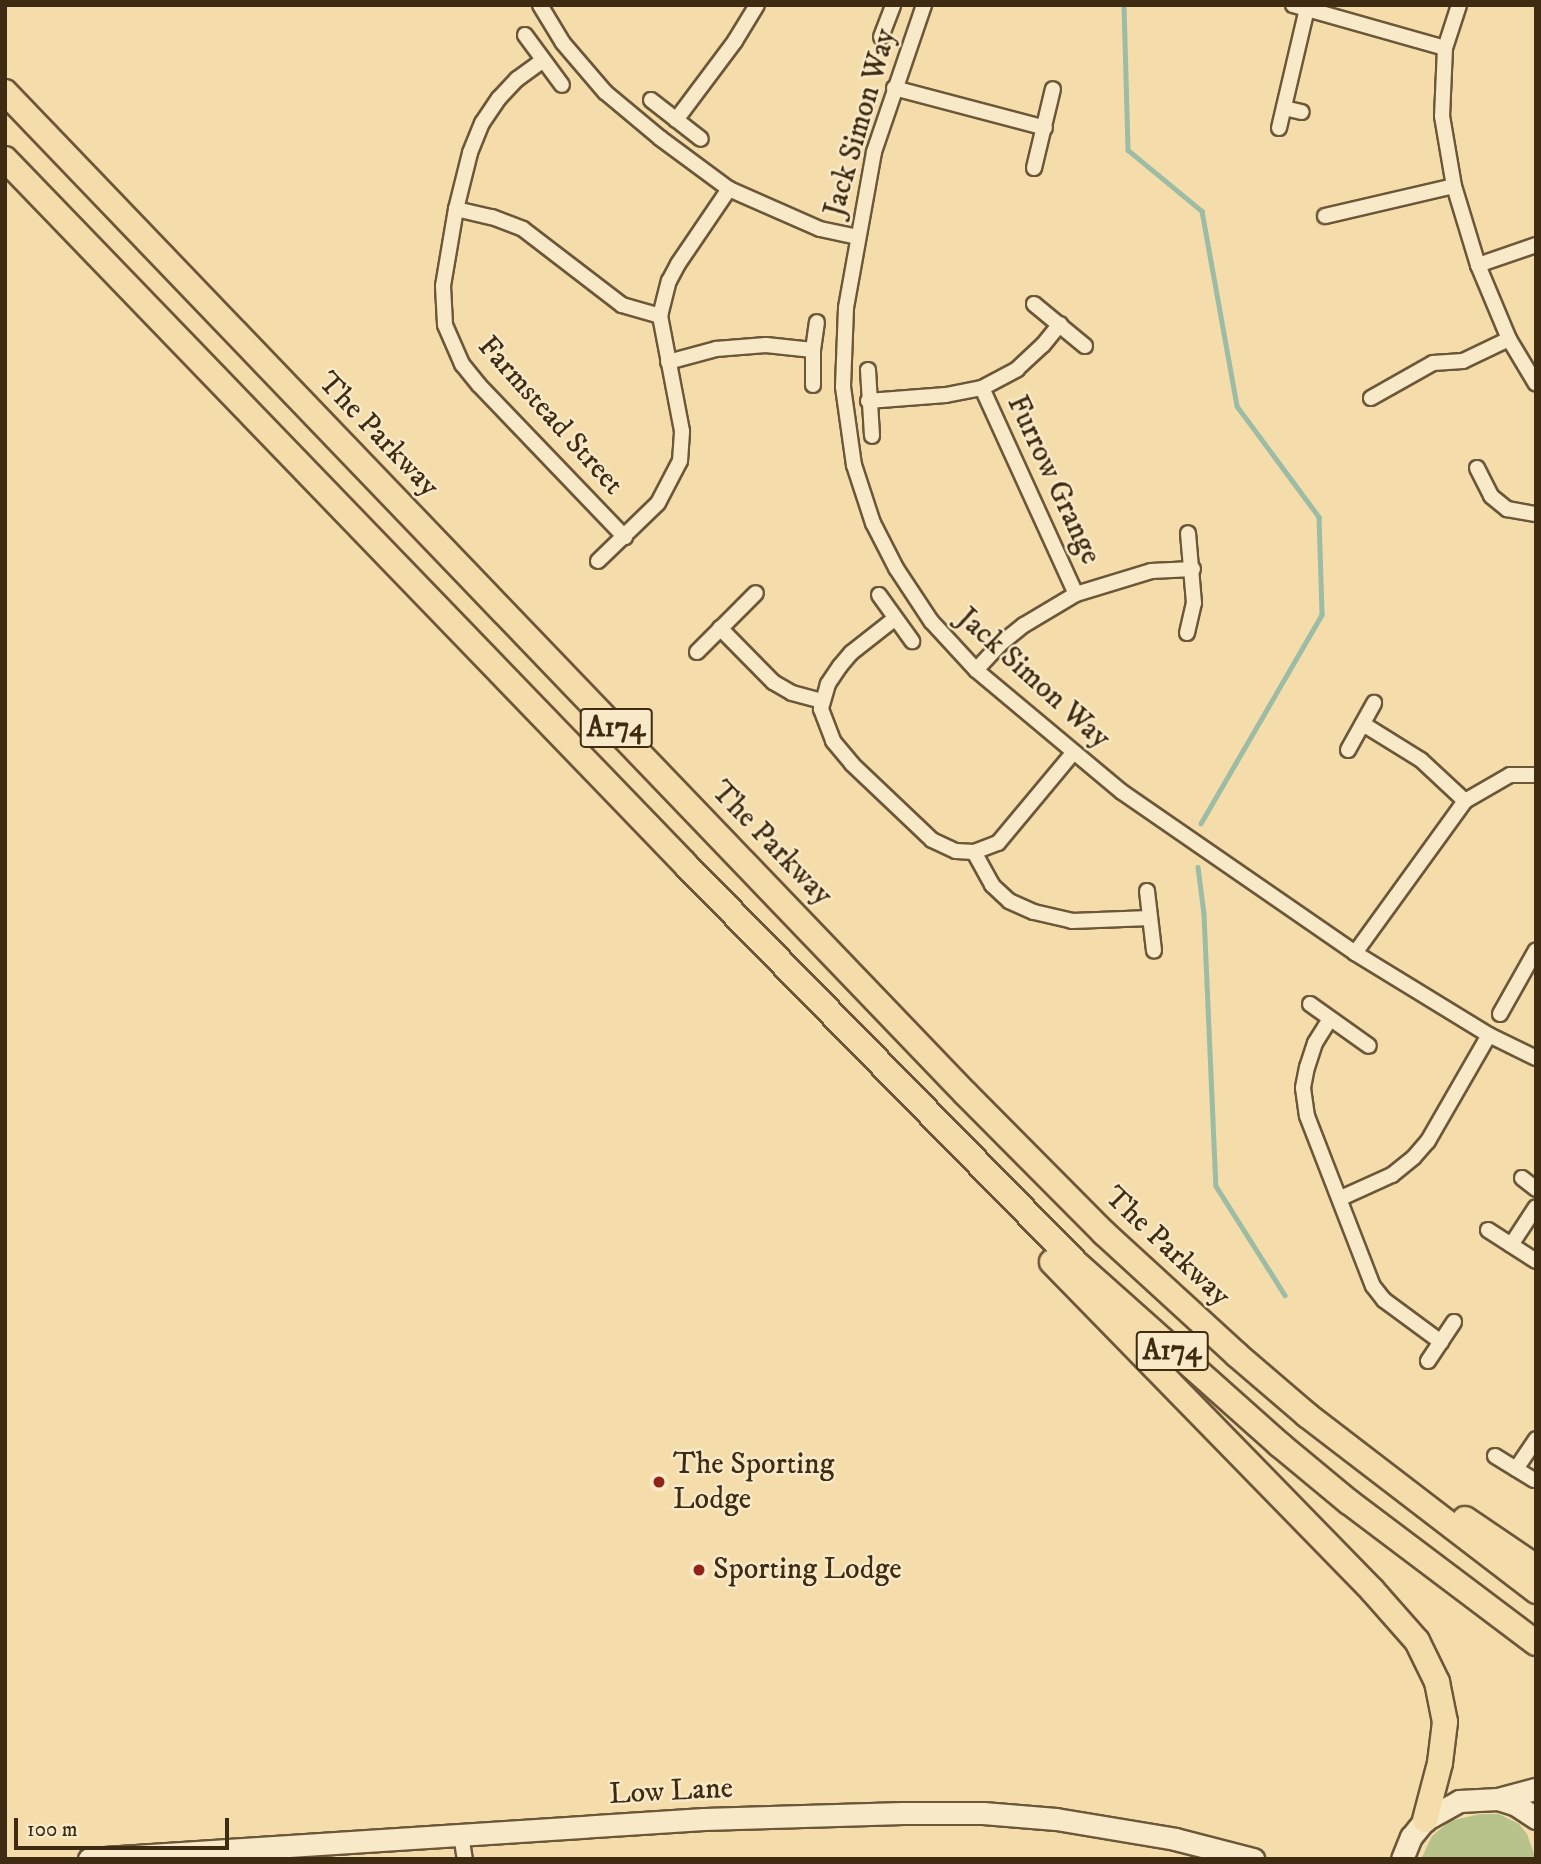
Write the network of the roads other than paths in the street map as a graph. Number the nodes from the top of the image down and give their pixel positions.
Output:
1 (540, 5) edge
2 (757, 5) edge
3 (924, 5) edge
4 (1459, 5) edge
5 (890, 6) edge
6 (1300, 7) edge
7 (525, 35) dead end
8 (881, 37) dead end
9 (1445, 48) junction
10 (542, 61) junction
11 (562, 85) dead end
12 (894, 88) junction
13 (1053, 89) dead end
14 (5, 92) edge
15 (652, 100) dead end
16 (1283, 108) junction
17 (1302, 112) dead end
18 (676, 120) junction
19 (1045, 128) junction
20 (1279, 128) dead end
21 (701, 139) dead end
22 (5, 159) edge
23 (1034, 167) dead end
24 (1454, 186) junction
25 (729, 189) junction
26 (456, 209) junction
27 (1325, 216) dead end
28 (857, 237) junction
29 (1536, 245) edge
30 (1478, 265) junction
31 (1034, 304) dead end
32 (660, 316) junction
33 (817, 322) dead end
34 (1060, 324) junction
35 (1509, 339) junction
36 (1085, 346) dead end
37 (813, 350) junction
38 (668, 362) junction
39 (868, 370) dead end
40 (1536, 384) edge
41 (813, 385) dead end
42 (982, 388) junction
43 (1371, 398) dead end
44 (868, 401) junction
45 (872, 436) dead end
46 (1477, 468) dead end
47 (1536, 514) edge
48 (1188, 533) dead end
49 (625, 537) junction
50 (598, 561) dead end
51 (1193, 569) junction
52 (756, 593) dead end
53 (1076, 594) junction
54 (879, 595) dead end
55 (893, 620) junction
56 (720, 628) junction
57 (1187, 633) dead end
58 (912, 641) dead end
59 (697, 652) dead end
60 (976, 670) junction
61 (822, 701) junction
62 (1374, 703) dead end
63 (1363, 724) junction
64 (1348, 750) dead end
65 (1073, 753) junction
66 (1536, 775) edge
67 (1465, 801) junction
68 (974, 852) junction
69 (1147, 891) dead end
70 (1150, 918) junction
71 (1536, 950) edge
72 (1154, 951) dead end
73 (1355, 953) junction
74 (1310, 1004) dead end
75 (1500, 1014) dead end
76 (1330, 1019) junction
77 (840, 1023) junction
78 (1489, 1035) junction
79 (1369, 1046) dead end
80 (1536, 1058) edge
81 (1522, 1178) dead end
82 (1536, 1189) edge
83 (1341, 1198) junction
84 (1536, 1207) edge
85 (1488, 1230) dead end
86 (1511, 1245) junction
87 (1536, 1261) edge
88 (1454, 1322) dead end
89 (1441, 1342) junction
90 (1237, 1355) junction
91 (1428, 1361) dead end
92 (1536, 1438) edge
93 (1495, 1456) dead end
94 (1516, 1469) junction
95 (1534, 1480) edge
96 (1536, 1567) edge
97 (1536, 1591) edge
98 (1536, 1643) edge
99 (1536, 1789) edge
100 (1498, 1799) junction
101 (1536, 1818) edge
102 (1418, 1828) junction
103 (461, 1835) junction
104 (89, 1859) edge
105 (465, 1859) edge
106 (1253, 1859) edge
107 (1387, 1859) edge
108 (1402, 1859) edge

1 - 25 street
2 - 18 street
3 - 12 street, Jack Simon Way
4 - 9 street
5 - 8 street
6 - 9 street
6 - 16 street
7 - 10 street
9 - 24 street
10 - 11 street
10 - 26 street, Farmstead Street
12 - 19 street
12 - 28 street, Jack Simon Way
13 - 19 street
14 - 90 highway, The Parkway / A174
15 - 18 street
16 - 17 street
16 - 20 street
18 - 21 street
19 - 23 street
22 - 77 highway, A174
24 - 27 street
24 - 30 street
25 - 28 street
25 - 32 street, Farmstead Street
26 - 32 street
26 - 49 street, Farmstead Street
28 - 60 street, Jack Simon Way
29 - 30 street
30 - 35 street
31 - 34 street
32 - 38 street, Farmstead Street
33 - 37 street
34 - 36 street
34 - 42 street, Furrow Grange
35 - 40 street
35 - 43 street
37 - 38 street
37 - 41 street
38 - 49 street, Farmstead Street
39 - 44 street
42 - 44 street, Furrow Grange
42 - 53 street, Furrow Grange
44 - 45 street
46 - 47 street
48 - 51 street
49 - 50 street, Farmstead Street
51 - 53 street, Furrow Grange
51 - 57 street
52 - 56 street
53 - 60 street, Furrow Grange
54 - 55 street
55 - 58 street
55 - 61 street
56 - 59 street
56 - 61 street
60 - 65 street, Jack Simon Way
61 - 68 street
62 - 63 street
63 - 64 street
63 - 67 street
65 - 68 street
65 - 73 street, Jack Simon Way
66 - 67 street
67 - 73 street
68 - 70 street
69 - 70 street
70 - 72 street
71 - 75 street
73 - 78 street, Jack Simon Way
74 - 76 street
76 - 79 street
76 - 83 street
77 - 98 highway, A174
77 - 102 highway
78 - 80 street, Jack Simon Way
78 - 83 street
81 - 82 street
83 - 89 street
84 - 86 street
85 - 86 street
86 - 87 street
88 - 89 street
89 - 91 street
90 - 96 highway
90 - 97 highway, The Parkway / A174
92 - 94 street
93 - 94 street
94 - 95 street
99 - 100 main road
100 - 101 main road
100 - 102 main road
102 - 107 main road
102 - 108 main road
103 - 104 main road, Low Lane
103 - 105 street
103 - 106 main road, Low Lane

